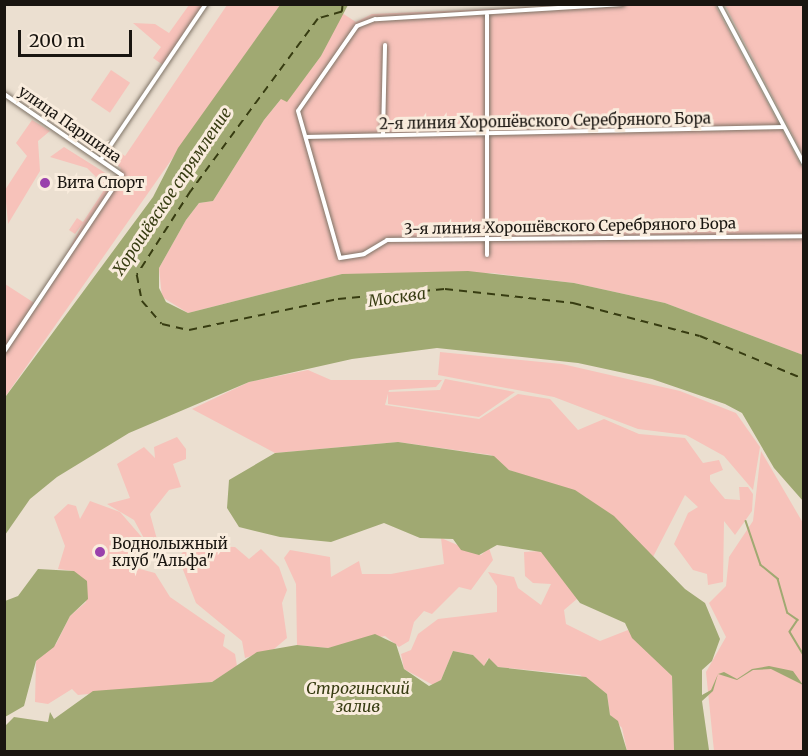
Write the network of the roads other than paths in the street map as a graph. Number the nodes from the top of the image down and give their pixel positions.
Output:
1 (206, 4) edge
2 (623, 4) edge
3 (719, 4) edge
4 (487, 15) junction
5 (385, 45) dead end
6 (4, 94) edge
7 (783, 128) junction
8 (486, 134) junction
9 (384, 135) junction
10 (306, 137) junction
11 (102, 158) junction
12 (804, 164) edge
13 (804, 237) edge
14 (487, 238) junction
15 (487, 255) dead end
16 (4, 352) edge

1 - 11 street
2 - 4 street
3 - 7 street
4 - 8 street
4 - 10 street
5 - 9 street
6 - 11 street, улица Паршина
7 - 8 street, 2-я линия Хорошёвского Серебряного Бора
7 - 12 street
8 - 9 street, 2-я линия Хорошёвского Серебряного Бора
8 - 14 street
9 - 10 street, 2-я линия Хорошёвского Серебряного Бора
10 - 14 street, 3-я линия Хорошёвского Серебряного Бора
11 - 16 street, улица Паршина
13 - 14 street, 3-я линия Хорошёвского Серебряного Бора
14 - 15 street

